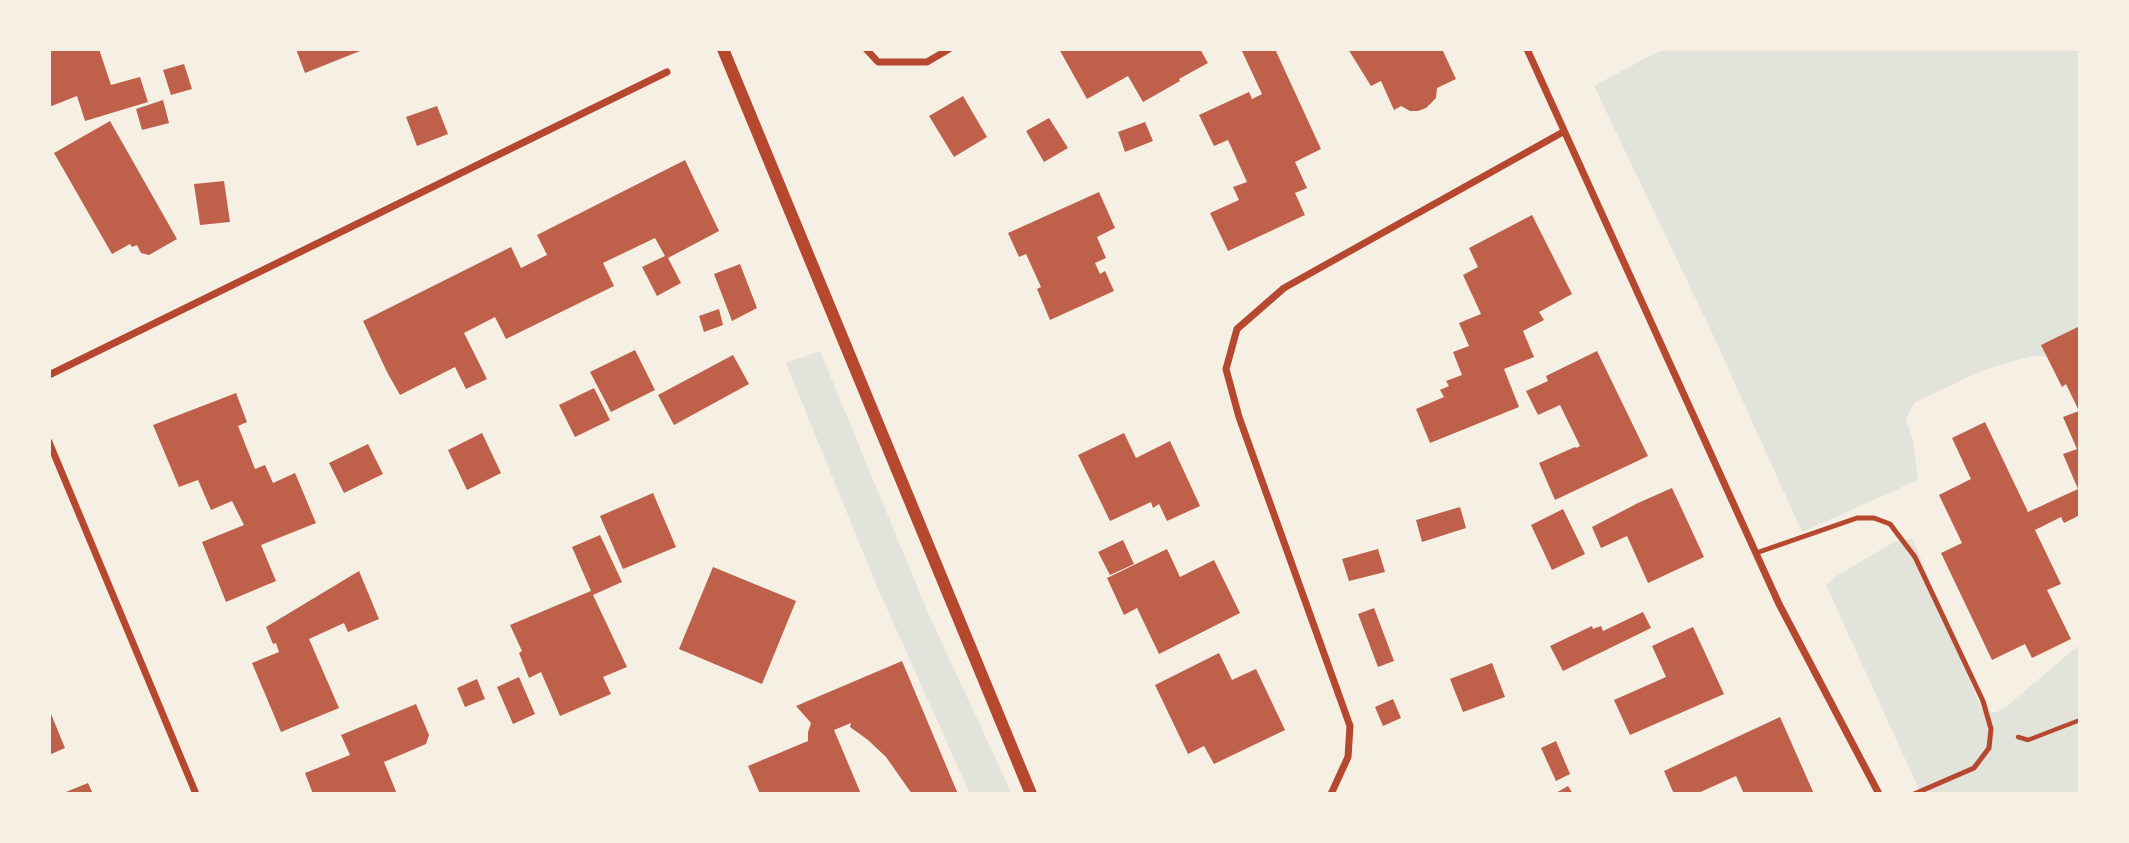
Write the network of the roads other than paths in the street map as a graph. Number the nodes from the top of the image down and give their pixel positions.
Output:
1 (723, 49) edge
2 (866, 49) edge
3 (949, 49) edge
4 (1527, 49) edge
5 (667, 72) dead end
6 (1563, 132) junction
7 (49, 375) edge
8 (49, 442) edge
9 (1756, 552) junction
10 (196, 794) edge
11 (1031, 794) edge
12 (1331, 794) edge
13 (1879, 794) edge
14 (1914, 794) edge

1 - 11 street
2 - 3 street
4 - 6 street
5 - 7 street
6 - 9 street
6 - 12 street
8 - 10 street
9 - 13 street
9 - 14 lane

